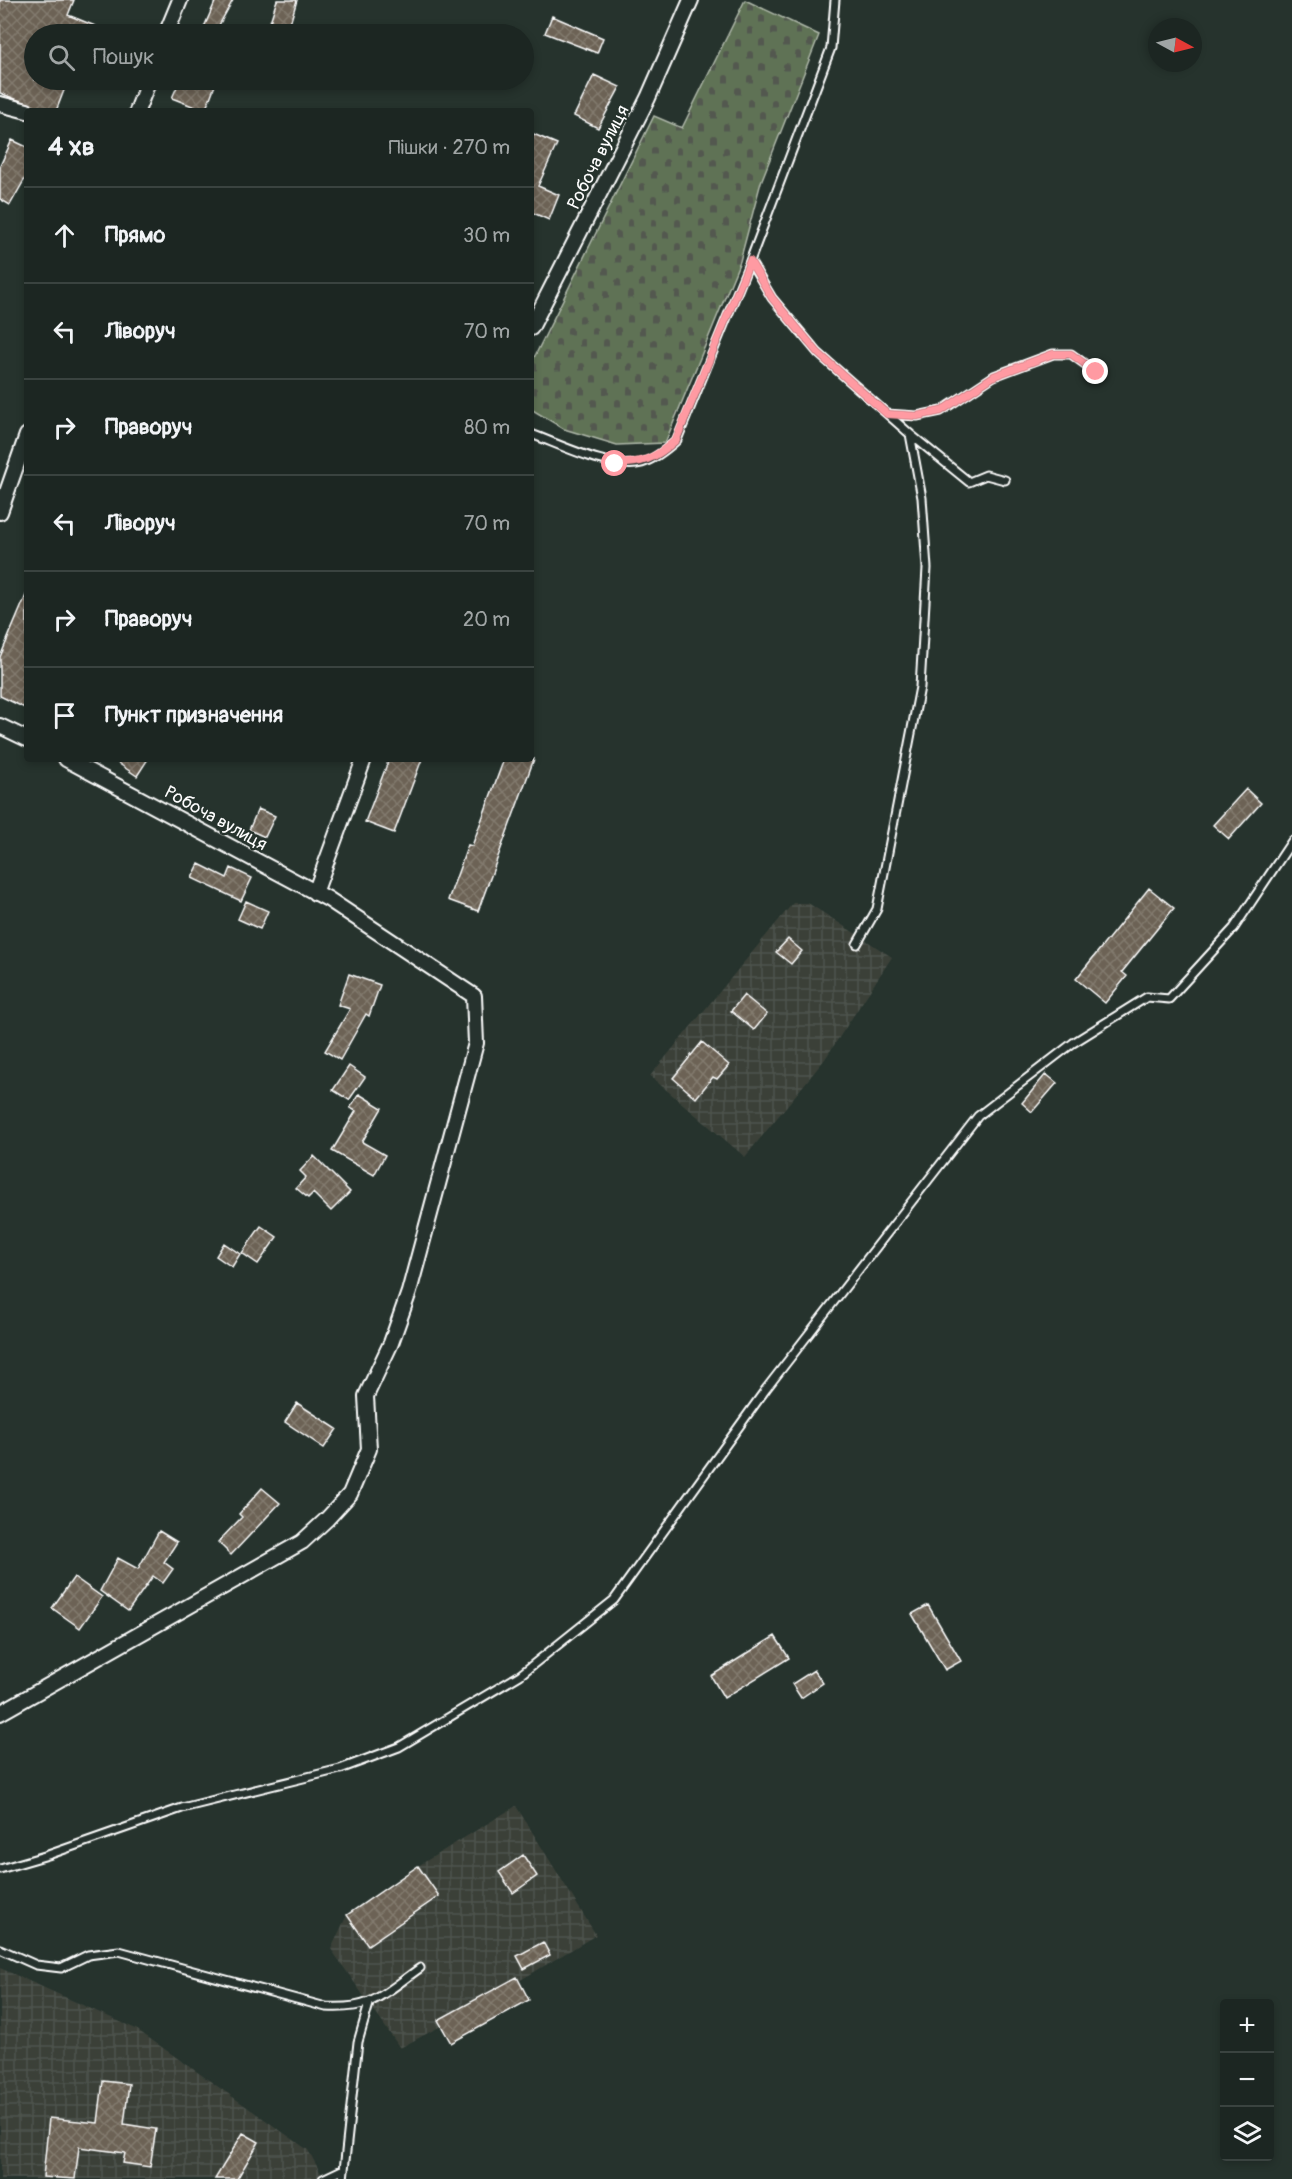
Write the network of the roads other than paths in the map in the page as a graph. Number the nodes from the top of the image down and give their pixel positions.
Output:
1 (180, 0) edge
2 (692, 0) edge
3 (835, 0) edge
4 (170, 24) edge
5 (145, 90) edge
6 (0, 104) edge
7 (138, 108) edge
8 (24, 110) edge
9 (750, 261) junction
10 (534, 322) edge
11 (1096, 372) dead end
12 (887, 414) junction
13 (910, 434) junction
14 (534, 435) edge
15 (24, 444) edge
16 (1005, 480) dead end
17 (0, 512) edge
18 (0, 726) edge
19 (24, 738) edge
20 (72, 762) edge
21 (363, 762) edge
22 (1292, 841) edge
23 (315, 893) junction
24 (857, 944) dead end
25 (0, 1713) edge
26 (0, 1869) edge
27 (0, 1949) edge
28 (420, 1968) dead end
29 (369, 2004) junction
30 (344, 2169) junction
31 (322, 2179) edge
32 (343, 2179) edge

1 - 4 street
2 - 10 street, Робоча вулиця
3 - 9 lane
5 - 7 street
6 - 8 street
9 - 12 lane
9 - 14 lane
11 - 12 lane
12 - 13 lane
13 - 16 lane
13 - 24 lane
15 - 17 street
18 - 19 street
20 - 23 street, Робоча вулиця
21 - 23 street
22 - 26 lane
23 - 25 street, Робоча вулиця
27 - 29 lane
28 - 29 lane
29 - 30 lane
30 - 31 lane
30 - 32 lane

